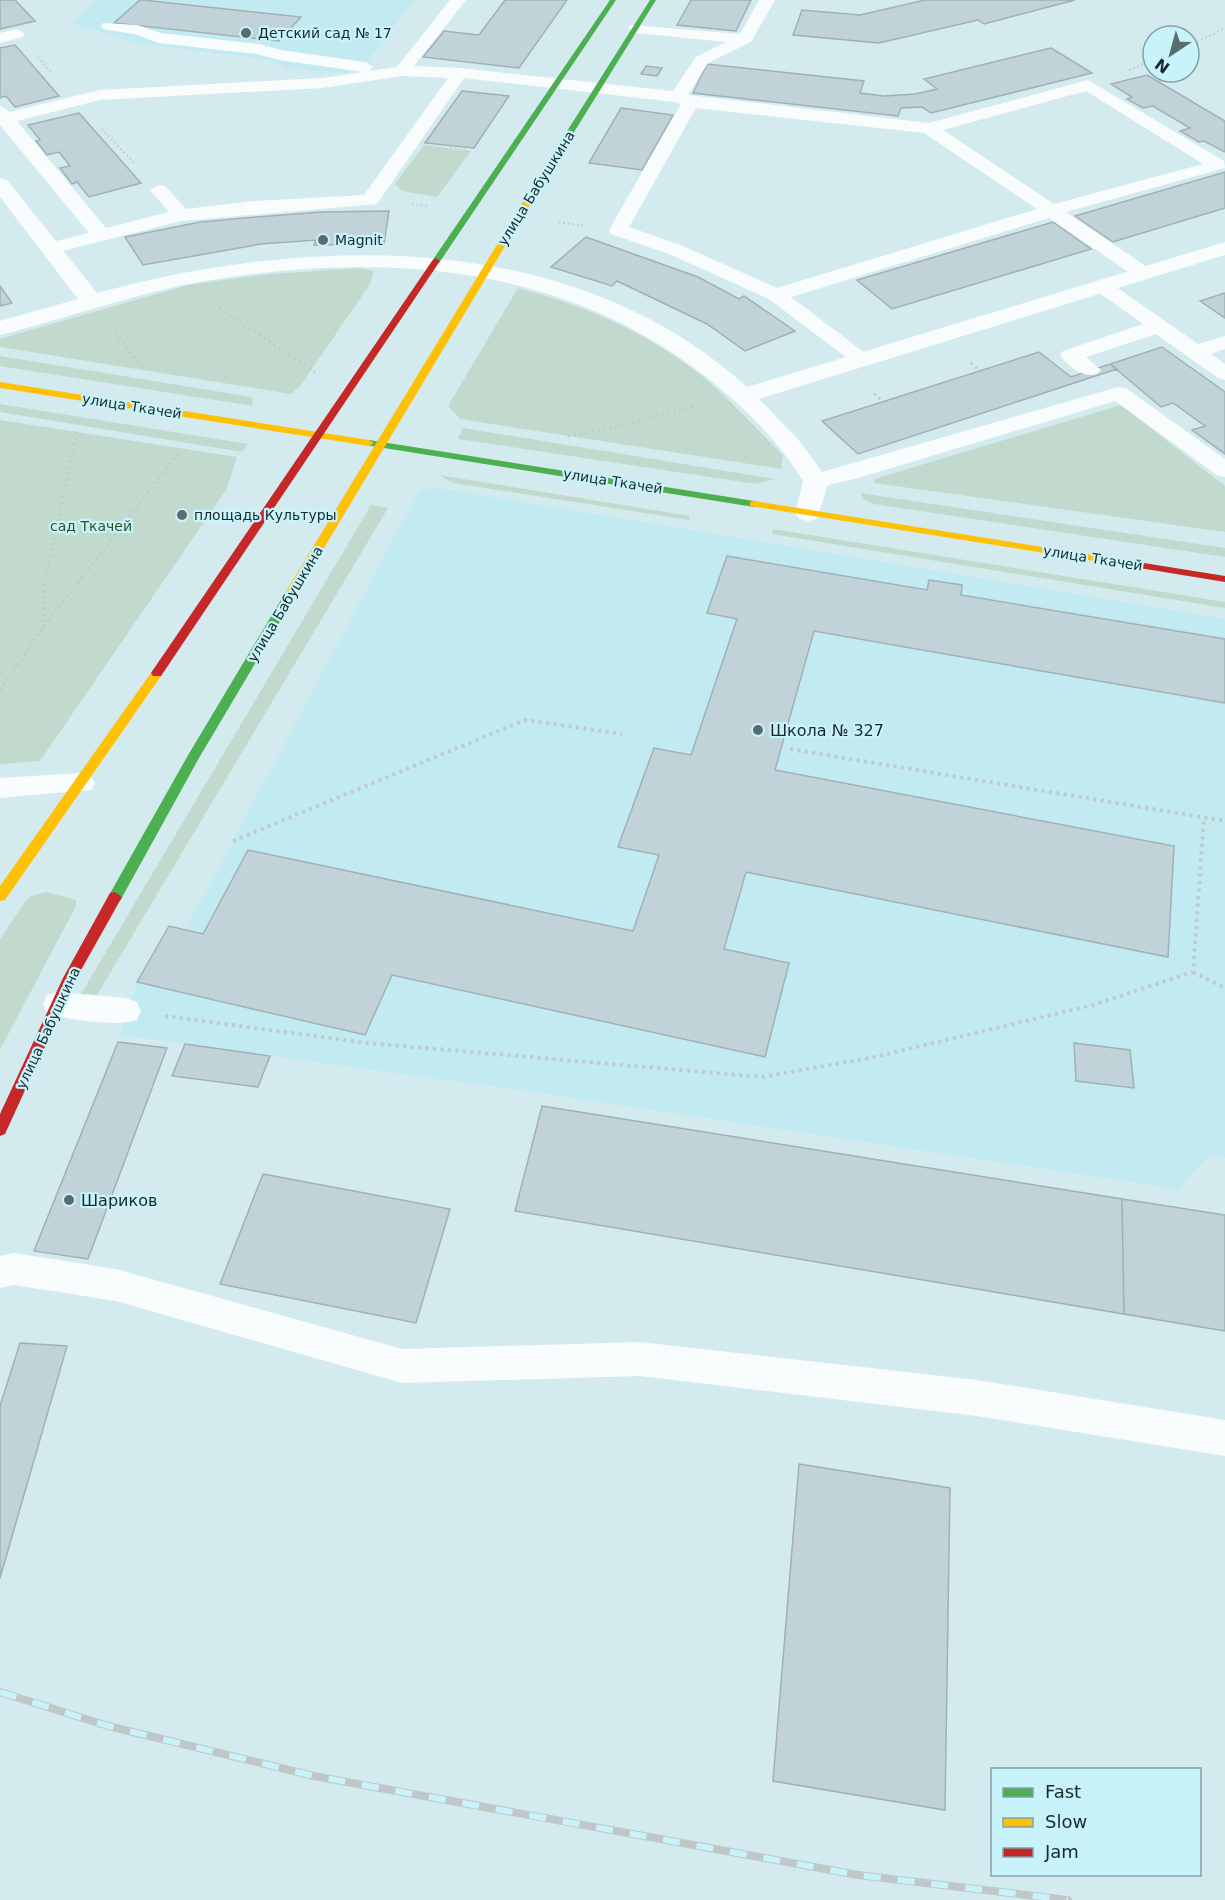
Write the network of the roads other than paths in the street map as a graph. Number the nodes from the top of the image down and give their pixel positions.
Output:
1 (458, 0) edge
2 (613, 0) edge
3 (653, 0) edge
4 (767, 0) edge
5 (109, 26) dead end
6 (636, 28) junction
7 (17, 34) dead end
8 (0, 38) edge
9 (745, 39) junction
10 (402, 70) junction
11 (460, 73) junction
12 (378, 74) junction
13 (557, 84) junction
14 (598, 89) junction
15 (684, 100) junction
16 (2, 116) edge
17 (929, 128) junction
18 (159, 190) dead end
19 (4, 194) edge
20 (1054, 210) junction
21 (181, 215) junction
22 (101, 235) junction
23 (51, 248) junction
24 (1225, 248) edge
25 (435, 264) junction
26 (484, 271) junction
27 (1143, 273) junction
28 (1102, 286) junction
29 (776, 295) junction
30 (92, 302) junction
31 (1158, 326) junction
32 (0, 328) edge
33 (1225, 342) edge
34 (1194, 352) junction
35 (862, 360) junction
36 (1225, 374) edge
37 (0, 385) edge
38 (1118, 393) junction
39 (743, 396) junction
40 (318, 435) junction
41 (381, 444) junction
42 (1225, 471) edge
43 (816, 481) junction
44 (808, 513) junction
45 (1225, 579) edge
46 (81, 783) junction
47 (0, 788) edge
48 (0, 896) edge
49 (58, 1004) junction
50 (126, 1011) road end
51 (0, 1130) edge
52 (0, 1272) edge
53 (1225, 1438) edge

1 - 10 lane
2 - 13 street
3 - 6 street, улица Бабушкина
4 - 9 lane
5 - 12 lane
6 - 9 lane
6 - 14 street, улица Бабушкина
7 - 8 lane
9 - 15 lane
10 - 11 lane
10 - 12 lane
11 - 13 lane
11 - 21 lane
12 - 16 lane
13 - 14 lane
13 - 25 street
14 - 15 lane
14 - 26 street, улица Бабушкина
15 - 17 lane
15 - 29 lane
16 - 22 lane
17 - 20 lane
17 - 20 lane
18 - 21 lane
19 - 23 street
20 - 27 lane
20 - 29 lane
21 - 22 lane
22 - 23 lane
23 - 30 street
24 - 27 street
25 - 26 street
25 - 30 street
25 - 40 street
26 - 39 street
26 - 41 street, улица Бабушкина
27 - 28 street
28 - 31 lane
28 - 35 street
29 - 35 lane
30 - 32 street
31 - 34 lane
31 - 38 lane
33 - 34 lane
34 - 36 lane
35 - 39 street
37 - 40 street, улица Ткачей
38 - 42 lane
38 - 43 lane
39 - 43 street
40 - 41 street, улица Ткачей
40 - 46 street
41 - 44 street, улица Ткачей
41 - 49 street, улица Бабушкина
43 - 44 street
44 - 45 street, улица Ткачей
46 - 47 lane
46 - 48 street
49 - 50 lane
49 - 51 street, улица Бабушкина
52 - 53 lane

